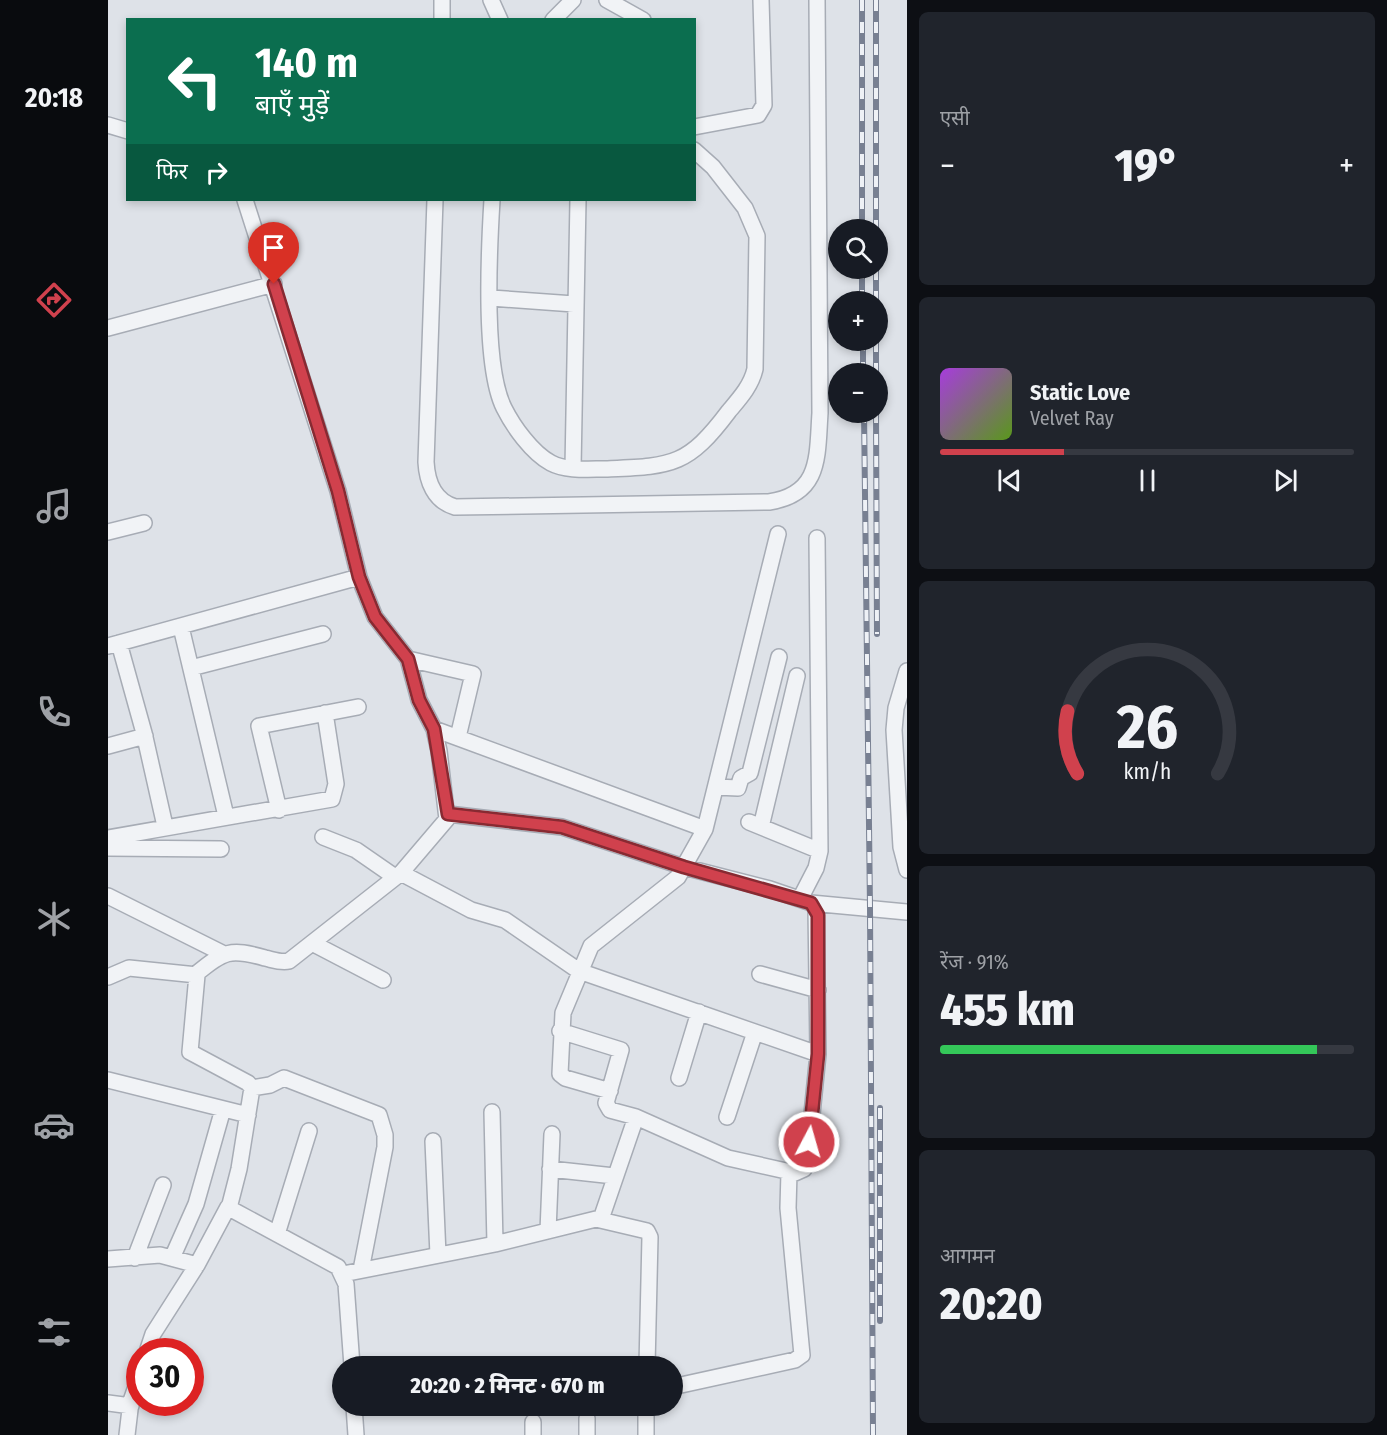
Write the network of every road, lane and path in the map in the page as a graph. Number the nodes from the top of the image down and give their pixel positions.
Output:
1 (442, 0) edge
2 (491, 0) edge
3 (573, 0) edge
4 (607, 0) edge
5 (761, 0) edge
6 (817, 0) edge
7 (442, 18) edge
8 (499, 18) edge
9 (555, 18) edge
10 (639, 18) edge
11 (108, 125) edge
12 (696, 127) edge
13 (126, 130) edge
14 (696, 152) edge
15 (245, 201) edge
16 (435, 201) edge
17 (492, 201) edge
18 (578, 201) edge
19 (274, 284) junction
20 (491, 298) junction
21 (574, 304) junction
22 (108, 328) edge
23 (573, 468) junction
24 (144, 523) dead end
25 (108, 532) edge
26 (778, 534) dead end
27 (817, 538) dead end
28 (359, 577) junction
29 (181, 627) junction
30 (323, 634) dead end
31 (114, 645) edge
32 (779, 657) dead end
33 (408, 659) junction
34 (191, 668) junction
35 (907, 671) edge
36 (797, 676) dead end
37 (358, 707) dead end
38 (325, 713) junction
39 (434, 729) junction
40 (145, 736) junction
41 (458, 737) junction
42 (108, 746) edge
43 (716, 787) junction
44 (279, 810) junction
45 (448, 814) junction
46 (226, 816) junction
47 (165, 826) junction
48 (705, 829) junction
49 (323, 837) dead end
50 (108, 838) edge
51 (108, 848) edge
52 (221, 849) dead end
53 (820, 851) junction
54 (684, 867) junction
55 (907, 870) edge
56 (398, 875) junction
57 (108, 896) edge
58 (805, 901) junction
59 (907, 912) edge
60 (314, 944) junction
61 (222, 954) junction
62 (579, 971) junction
63 (196, 974) junction
64 (760, 974) dead end
65 (108, 977) edge
66 (383, 980) dead end
67 (818, 990) junction
68 (699, 1012) junction
69 (560, 1031) junction
70 (755, 1032) junction
71 (818, 1054) junction
72 (679, 1078) dead end
73 (108, 1080) edge
74 (252, 1088) junction
75 (610, 1091) junction
76 (223, 1109) junction
77 (492, 1112) dead end
78 (248, 1115) junction
79 (636, 1117) junction
80 (727, 1117) dead end
81 (309, 1131) dead end
82 (552, 1134) dead end
83 (433, 1141) dead end
84 (550, 1169) junction
85 (789, 1172) junction
86 (615, 1176) junction
87 (163, 1185) dead end
88 (228, 1207) junction
89 (601, 1219) junction
90 (548, 1231) junction
91 (277, 1234) junction
92 (495, 1244) junction
93 (438, 1255) junction
94 (135, 1258) junction
95 (172, 1258) junction
96 (108, 1259) edge
97 (197, 1265) junction
98 (362, 1270) junction
99 (343, 1274) junction
100 (152, 1338) edge
101 (351, 1356) edge
102 (647, 1356) edge
103 (683, 1385) edge
104 (108, 1402) edge
105 (126, 1405) edge
106 (129, 1416) edge
107 (355, 1416) edge
108 (646, 1416) edge
109 (587, 1419) dead end
110 (127, 1435) edge
111 (356, 1435) edge
112 (587, 1435) edge
113 (646, 1435) edge

1 - 7 street
2 - 8 street
3 - 9 street
4 - 10 street
5 - 12 street
6 - 16 street
11 - 13 street
14 - 23 street
15 - 19 street
17 - 20 street
18 - 21 street
19 - 22 street
19 - 28 street
20 - 21 street
20 - 23 street
21 - 23 street
24 - 25 street
26 - 43 street
27 - 53 street
28 - 29 street
28 - 33 street
29 - 31 street
29 - 34 street
30 - 34 street
31 - 40 street
32 - 43 street
33 - 39 street
33 - 41 street
34 - 46 street
35 - 55 street
36 - 53 street
37 - 38 street
38 - 44 street
38 - 44 street
39 - 41 street
39 - 45 street
40 - 42 street
40 - 47 street
41 - 48 street
43 - 48 street
44 - 46 street
45 - 54 street
45 - 56 street
46 - 47 street
47 - 50 street
48 - 54 street
49 - 56 street
51 - 52 street
53 - 58 street
54 - 58 street
54 - 62 street
56 - 60 street
56 - 62 street
57 - 61 street
58 - 59 street
58 - 67 street
60 - 61 street
60 - 66 street
61 - 63 street
62 - 68 street
62 - 69 street
63 - 65 street
63 - 74 street
64 - 67 street
67 - 71 street
68 - 70 street
68 - 72 street
69 - 75 street
69 - 75 street
70 - 71 street
70 - 80 street
71 - 85 street
73 - 76 street
74 - 78 street
74 - 98 street
75 - 79 street
76 - 78 street
76 - 95 street
77 - 92 street
78 - 88 street
79 - 85 street
79 - 86 street
81 - 91 street
82 - 84 street
83 - 93 street
84 - 86 street
84 - 90 street
85 - 103 street
86 - 89 street
87 - 94 street
88 - 91 street
88 - 97 street
89 - 90 street
89 - 102 street
90 - 92 street
91 - 99 street
92 - 93 street
93 - 98 street
94 - 95 street
94 - 96 street
95 - 97 street
97 - 100 street
98 - 99 street
99 - 101 street
104 - 105 street
106 - 110 street
107 - 111 street
108 - 113 street
109 - 112 street

